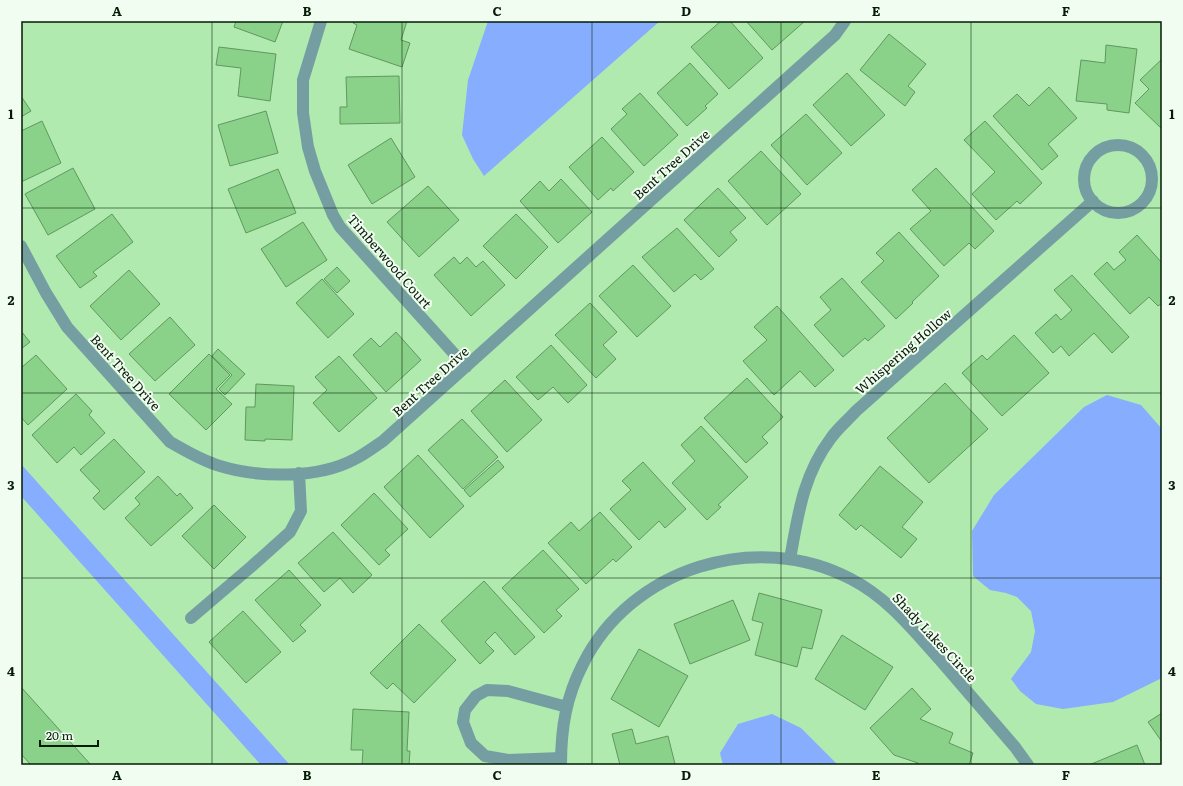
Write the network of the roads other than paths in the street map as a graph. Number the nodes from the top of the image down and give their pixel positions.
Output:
1 (321, 21) edge
2 (845, 21) edge
3 (1093, 201) junction
4 (21, 246) edge
5 (466, 367) junction
6 (299, 473) junction
7 (790, 559) junction
8 (191, 618) dead end
9 (567, 707) junction
10 (561, 761) edge
11 (1028, 765) edge

1 - 5 street, Timberwood Court
2 - 5 street, Bent Tree Drive
3 - 3 street
3 - 7 street, Whispering Hollow
4 - 6 street, Bent Tree Drive
5 - 6 street, Bent Tree Drive
6 - 8 street
7 - 9 street, Shady Lakes Circle
7 - 11 street, Shady Lakes Circle
9 - 10 street, Shady Lakes Circle
9 - 10 street

